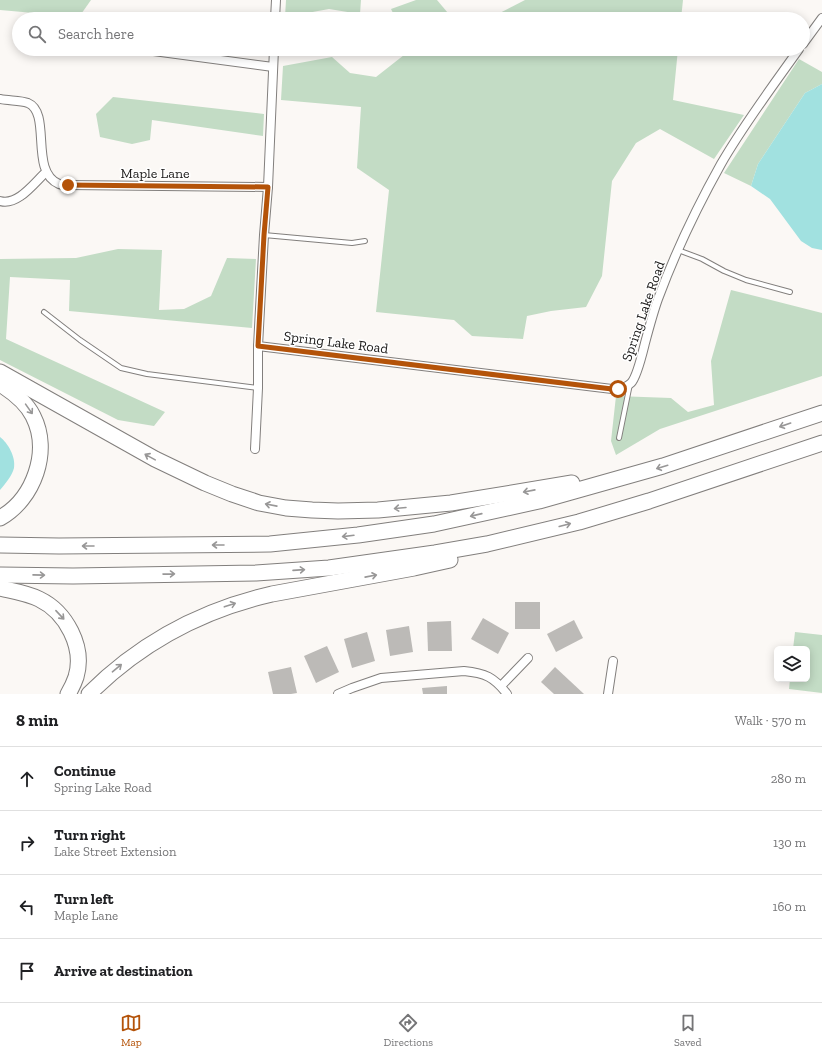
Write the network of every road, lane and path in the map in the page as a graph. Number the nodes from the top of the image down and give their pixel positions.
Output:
1 (276, 0) edge
2 (275, 12) edge
3 (822, 18) edge
4 (810, 34) edge
5 (191, 56) edge
6 (274, 56) edge
7 (794, 56) edge
8 (273, 67) junction
9 (0, 99) edge
10 (46, 172) junction
11 (268, 187) junction
12 (0, 202) edge
13 (264, 235) junction
14 (365, 241) dead end
15 (678, 250) junction
16 (790, 292) dead end
17 (44, 312) dead end
18 (258, 346) junction
19 (0, 372) edge
20 (0, 384) edge
21 (630, 384) junction
22 (258, 388) junction
23 (822, 413) edge
24 (619, 438) dead end
25 (822, 443) edge
26 (255, 449) dead end
27 (595, 485) junction
28 (0, 518) edge
29 (542, 531) junction
30 (0, 545) edge
31 (0, 575) edge
32 (0, 588) edge
33 (528, 658) dead end
34 (613, 661) dead end
35 (501, 686) junction
36 (68, 694) edge
37 (89, 694) edge
38 (338, 694) edge
39 (507, 694) edge
40 (608, 694) edge

1 - 2 street
3 - 4 street
5 - 8 street
6 - 8 street
7 - 15 street, Spring Lake Road
8 - 11 street
9 - 10 street
10 - 11 street, Maple Lane
10 - 12 street
11 - 13 street
13 - 14 lane
13 - 18 street
15 - 16 lane
15 - 21 street, Spring Lake Road
17 - 22 lane
18 - 21 street, Spring Lake Road
18 - 22 street
27 -> 19 highway
20 -> 28 highway
21 - 24 lane
22 - 26 street
23 -> 27 highway
29 -> 25 highway
27 -> 30 highway
31 -> 29 highway
37 -> 29 highway
32 -> 36 highway
33 - 35 street
34 - 40 street
35 - 38 street
35 - 39 street

